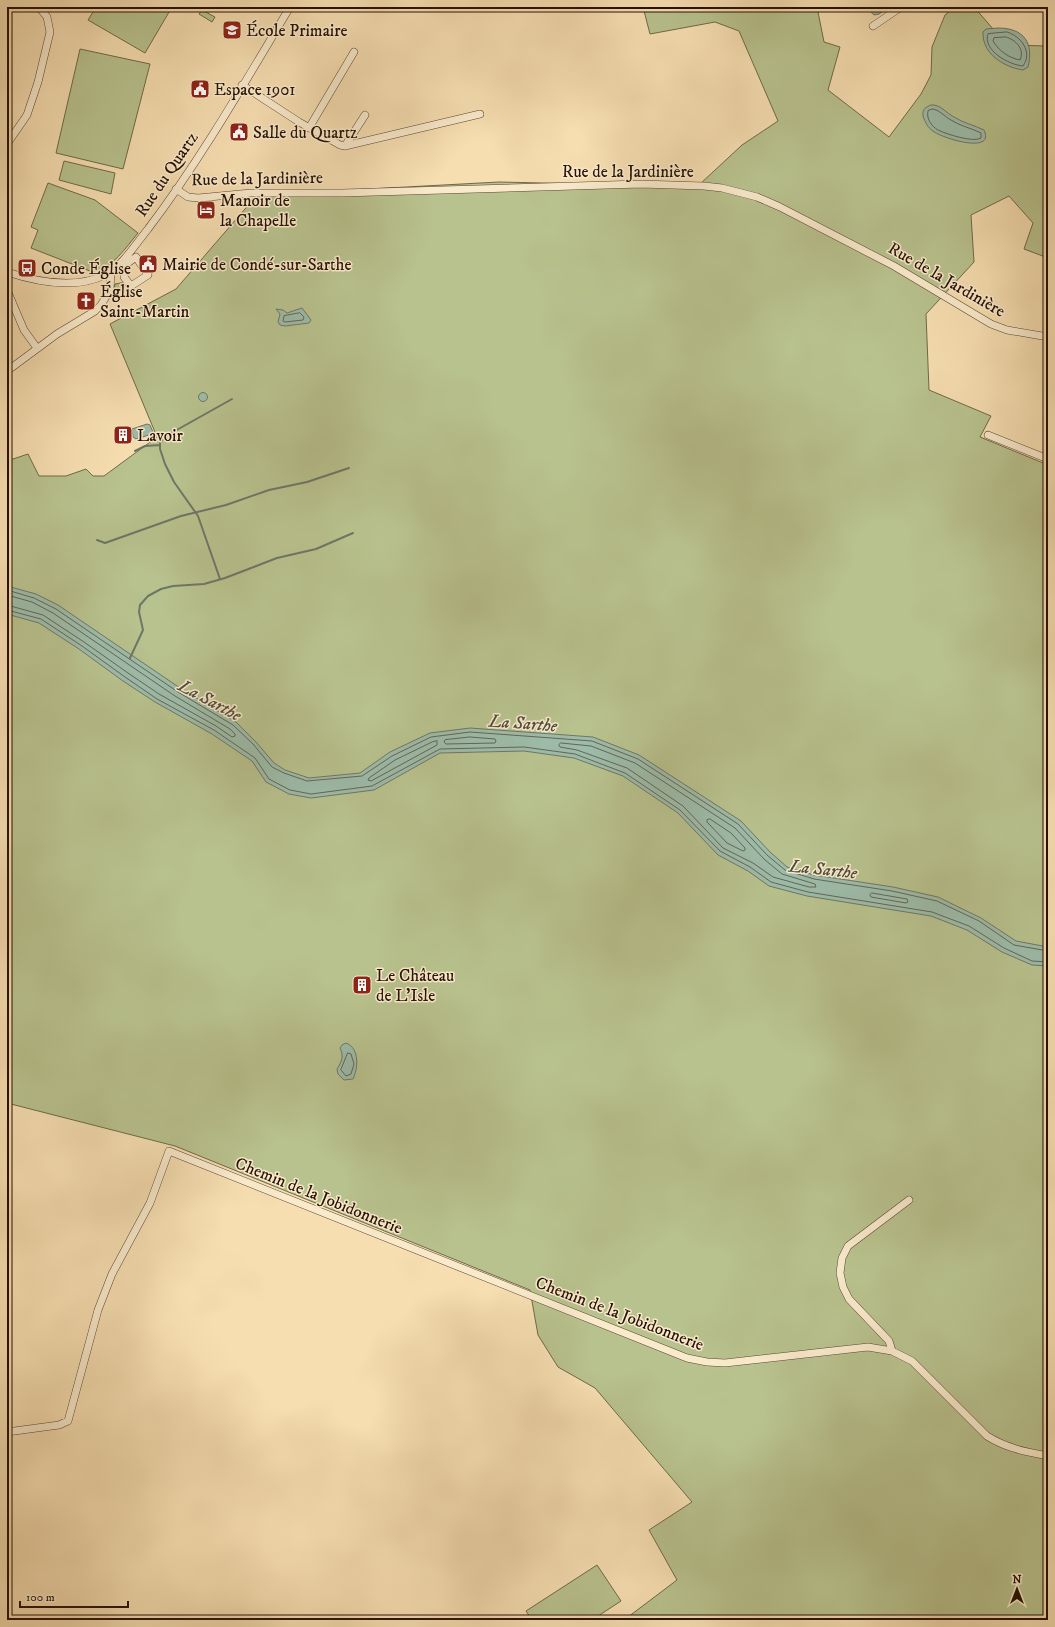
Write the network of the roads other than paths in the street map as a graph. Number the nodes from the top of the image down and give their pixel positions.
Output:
1 (13, 7) edge
2 (40, 7) edge
3 (290, 7) edge
4 (901, 7) edge
5 (7, 11) edge
6 (873, 26) dead end
7 (354, 52) dead end
8 (242, 86) junction
9 (480, 114) dead end
10 (365, 115) dead end
11 (309, 128) junction
12 (7, 144) edge
13 (345, 146) junction
14 (176, 189) junction
15 (111, 271) junction
16 (7, 272) edge
17 (7, 290) edge
18 (1048, 337) edge
19 (37, 348) junction
20 (7, 371) edge
21 (988, 435) dead end
22 (1048, 459) edge
23 (909, 1200) dead end
24 (892, 1351) junction
25 (7, 1432) edge
26 (1048, 1456) edge

1 - 5 street
2 - 12 street
3 - 8 street, Rue du Quartz
4 - 6 street
7 - 11 street
8 - 11 street
8 - 14 street, Rue du Quartz
9 - 13 street
10 - 13 street
11 - 13 street
14 - 15 street, Rue du Quartz
14 - 18 street, Rue de la Jardinière
15 - 16 street
15 - 19 street
17 - 19 street
19 - 20 street
21 - 22 street
23 - 24 street
24 - 25 street, Chemin de la Jobidonnerie
24 - 26 street, Chemin de la Jobidonnerie

